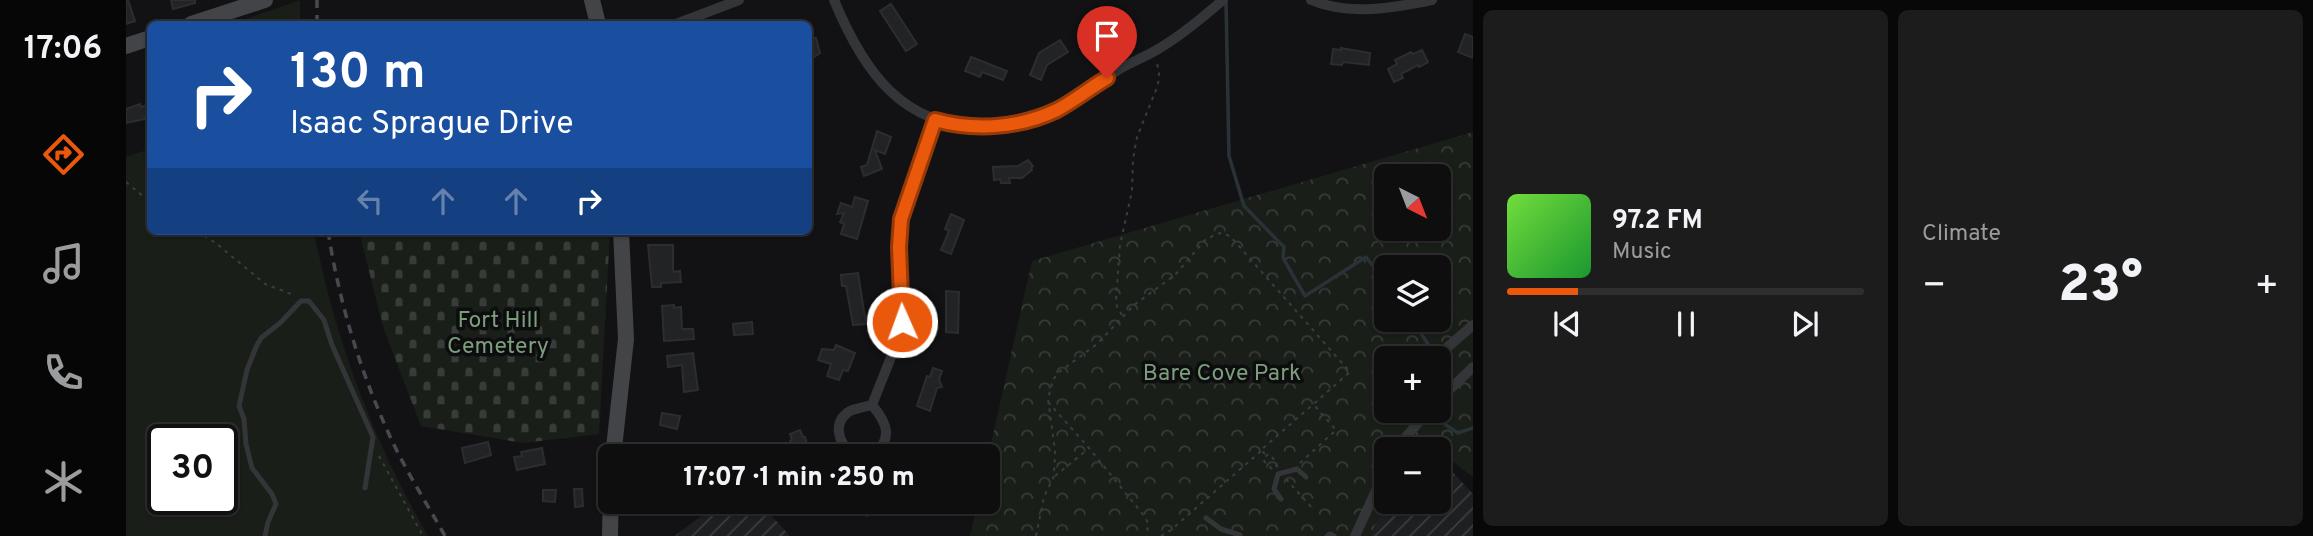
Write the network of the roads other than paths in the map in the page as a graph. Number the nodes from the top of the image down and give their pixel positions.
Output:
1 (265, 0) edge
2 (592, 0) edge
3 (739, 0) edge
4 (834, 0) edge
5 (1223, 0) edge
6 (1311, 0) edge
7 (1428, 0) edge
8 (200, 21) edge
9 (597, 21) edge
10 (684, 21) edge
11 (147, 39) edge
12 (126, 46) edge
13 (935, 120) junction
14 (621, 235) edge
15 (1473, 325) edge
16 (1449, 346) edge
17 (1473, 367) edge
18 (1451, 388) edge
19 (872, 405) junction
20 (614, 444) edge
21 (1306, 477) dead end
22 (365, 488) dead end
23 (1374, 495) edge
24 (1281, 499) dead end
25 (610, 514) edge
26 (1206, 518) dead end
27 (1240, 535) edge
28 (265, 536) edge
29 (610, 536) edge
30 (1327, 536) edge
31 (1334, 536) edge
32 (1355, 536) edge

1 - 8 main road
2 - 9 main road
3 - 10 street
4 - 13 street
5 - 13 street
6 - 7 street
11 - 12 main road
13 - 19 street
14 - 20 main road
15 - 16 street
17 - 18 street
19 - 19 street
21 - 24 lane
22 - 28 lane
23 - 32 street
25 - 29 main road
26 - 27 lane
30 - 31 lane

